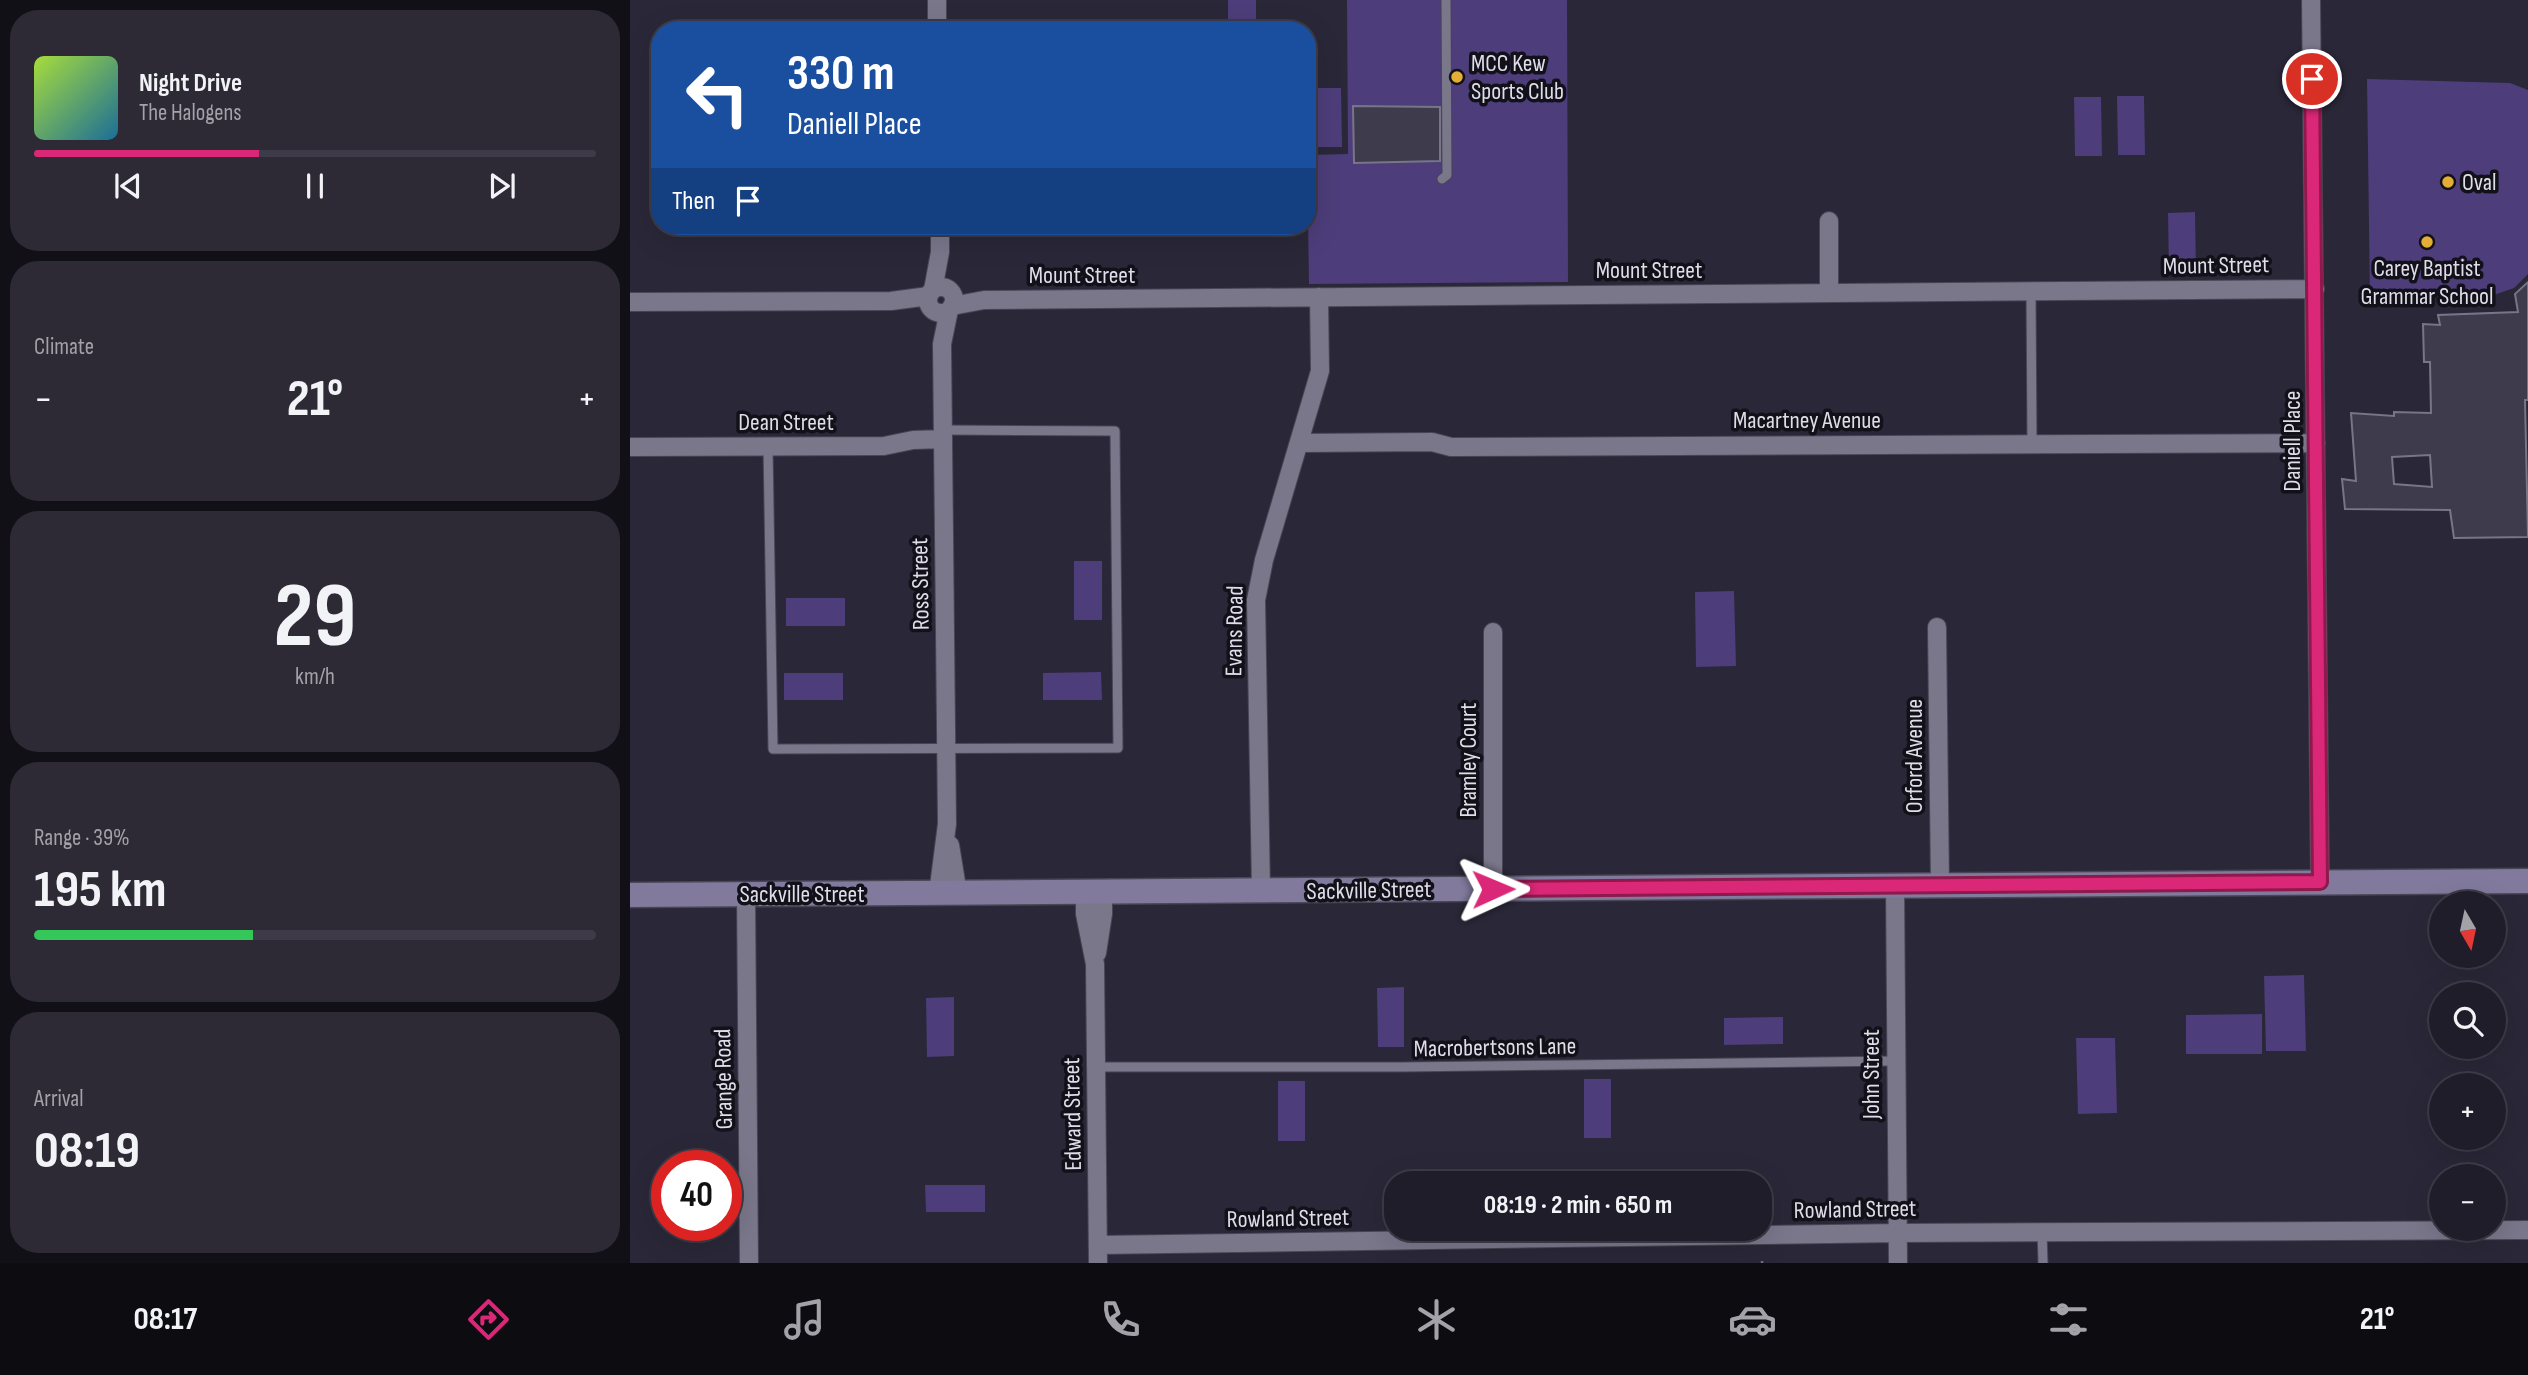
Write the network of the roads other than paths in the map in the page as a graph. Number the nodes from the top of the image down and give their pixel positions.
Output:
1 (937, 0) edge
2 (1446, 0) edge
3 (2311, 0) edge
4 (937, 21) edge
5 (1442, 178) dead end
6 (1829, 221) dead end
7 (940, 235) edge
8 (2315, 289) junction
9 (1829, 293) junction
10 (2031, 293) junction
11 (1319, 298) junction
12 (941, 300) junction
13 (630, 302) edge
14 (943, 435) junction
15 (1299, 443) junction
16 (2316, 443) junction
17 (2032, 444) junction
18 (630, 447) edge
19 (768, 447) junction
20 (1937, 627) dead end
21 (1493, 632) dead end
22 (946, 749) junction
23 (2528, 881) edge
24 (2320, 882) junction
25 (1895, 885) junction
26 (1940, 885) junction
27 (1493, 889) junction
28 (1261, 891) junction
29 (746, 894) junction
30 (948, 894) junction
31 (1094, 894) junction
32 (630, 895) edge
33 (1895, 1060) junction
34 (1096, 1067) junction
35 (2528, 1230) edge
36 (2042, 1231) junction
37 (1898, 1233) junction
38 (1098, 1254) edge
39 (749, 1263) edge
40 (1898, 1263) edge
41 (2043, 1263) edge

1 - 4 street
2 - 5 lane
3 - 8 street, Daniell Place
6 - 9 street
7 - 12 street, Ross Street
8 - 10 street, Mount Street
8 - 16 street, Daniell Place
9 - 10 street, Mount Street
9 - 11 street, Mount Street
10 - 17 lane
11 - 12 street, Mount Street
11 - 15 street, Evans Road
12 - 13 street, Mount Street
12 - 14 street, Ross Street
14 - 19 street, Dean Street
14 - 22 street, Ross Street
14 - 22 lane
15 - 17 street, Macartney Avenue
15 - 28 street, Evans Road
16 - 17 street, Macartney Avenue
16 - 24 street, Daniell Place
18 - 19 street, Dean Street
19 - 22 lane
20 - 26 street, Orford Avenue
21 - 27 street, Bramley Court
22 - 30 street, Ross Street
23 - 24 street, Sackville Street
24 - 26 street, Sackville Street
25 - 26 street, Sackville Street
25 - 27 street, Sackville Street
25 - 33 street, John Street
27 - 28 street, Sackville Street
28 - 31 street, Sackville Street
29 - 30 street, Sackville Street
29 - 32 street, Sackville Street
29 - 39 street, Grange Road
30 - 31 street, Sackville Street
31 - 34 street, Edward Street
33 - 34 lane, Macrobertsons Lane
33 - 37 street, John Street
34 - 38 street, Edward Street
35 - 36 street, Rowland Street
36 - 37 street, Rowland Street
36 - 41 lane
37 - 38 street, Rowland Street
37 - 40 street, John Street

